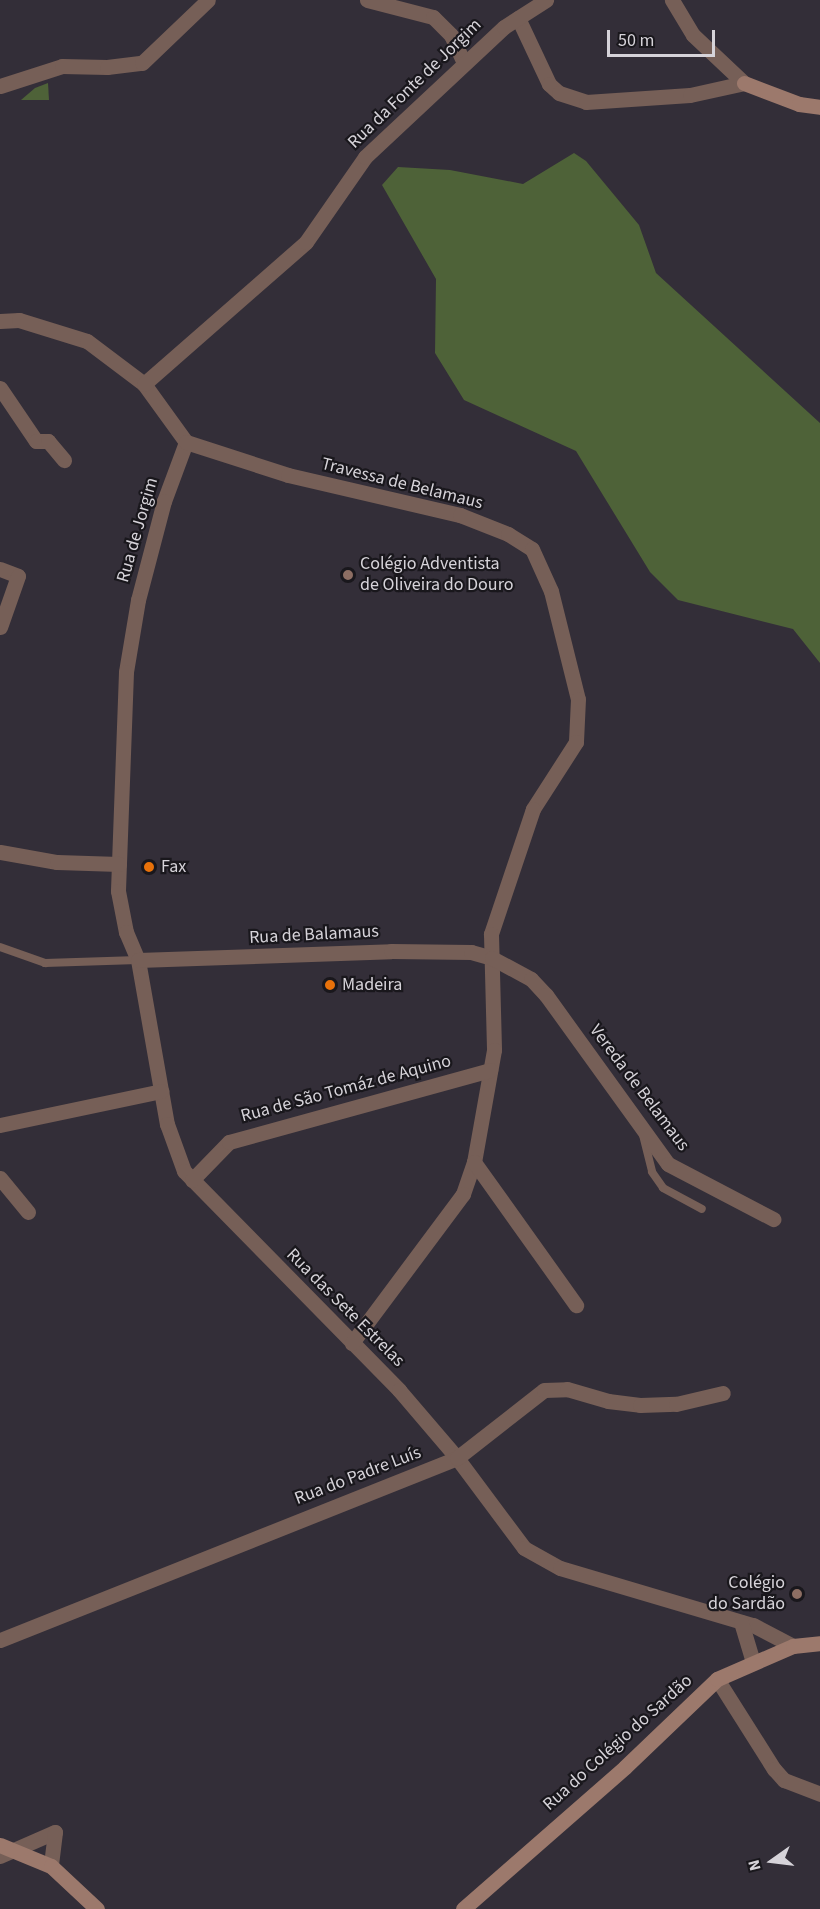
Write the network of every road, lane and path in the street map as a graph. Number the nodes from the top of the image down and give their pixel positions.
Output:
1 (208, 0) edge
2 (367, 0) edge
3 (546, 0) edge
4 (672, 0) edge
5 (518, 18) junction
6 (464, 63) junction
7 (744, 83) junction
8 (0, 86) edge
9 (820, 107) edge
10 (0, 321) edge
11 (144, 384) junction
12 (0, 388) edge
13 (186, 442) junction
14 (64, 460) dead end
15 (0, 569) edge
16 (0, 627) edge
17 (0, 852) edge
18 (119, 864) junction
19 (0, 947) edge
20 (492, 958) junction
21 (138, 960) junction
22 (490, 1070) junction
23 (161, 1091) junction
24 (0, 1125) edge
25 (642, 1128) junction
26 (474, 1161) junction
27 (0, 1178) edge
28 (192, 1180) junction
29 (702, 1209) dead end
30 (28, 1212) dead end
31 (773, 1219) dead end
32 (576, 1305) dead end
33 (352, 1343) junction
34 (723, 1394) dead end
35 (458, 1458) junction
36 (741, 1622) junction
37 (0, 1640) edge
38 (820, 1643) edge
39 (793, 1646) junction
40 (753, 1662) junction
41 (717, 1679) junction
42 (820, 1794) edge
43 (5, 1851) edge
44 (51, 1866) junction
45 (97, 1909) edge
46 (463, 1909) edge

1 - 8 street
2 - 6 street
3 - 5 street, Rua da Fonte de Jorgim
4 - 7 street
5 - 6 street, Rua da Fonte de Jorgim
5 - 7 street
6 - 11 street, Rua da Fonte de Jorgim
7 - 9 main road
10 - 11 street
11 - 13 street
12 - 14 street
13 - 18 street, Rua de Jorgim
13 - 20 street, Travessa de Belamaus
15 - 16 street
17 - 18 street
18 - 21 street, Rua das Sete Estrelas
19 - 21 lane
20 - 21 street, Rua de Balamaus
20 - 22 street, Travessa de Belamaus
20 - 25 street, Vereda de Belamaus
21 - 23 street, Rua das Sete Estrelas
22 - 26 street, Travessa de Belamaus
22 - 28 street, Rua de São Tomáz de Aquino
23 - 24 street
23 - 28 street, Rua das Sete Estrelas
25 - 29 lane
25 - 31 street, Vereda de Belamaus
26 - 32 street
26 - 33 street, Travessa de Belamaus
27 - 30 street
28 - 33 street, Rua das Sete Estrelas
33 - 35 street, Rua das Sete Estrelas
34 - 35 street, Rua do Padre Luís
35 - 36 street, Rua das Sete Estrelas
35 - 37 street, Rua do Padre Luís
36 - 39 street, Rua das Sete Estrelas
36 - 40 street
38 - 39 main road, Rua do Colégio do Sardão
39 - 40 main road, Rua do Colégio do Sardão
40 - 41 main road, Rua do Colégio do Sardão
41 - 42 street
41 - 46 main road, Rua do Colégio do Sardão
43 - 44 main road
43 - 44 street
44 - 45 main road

